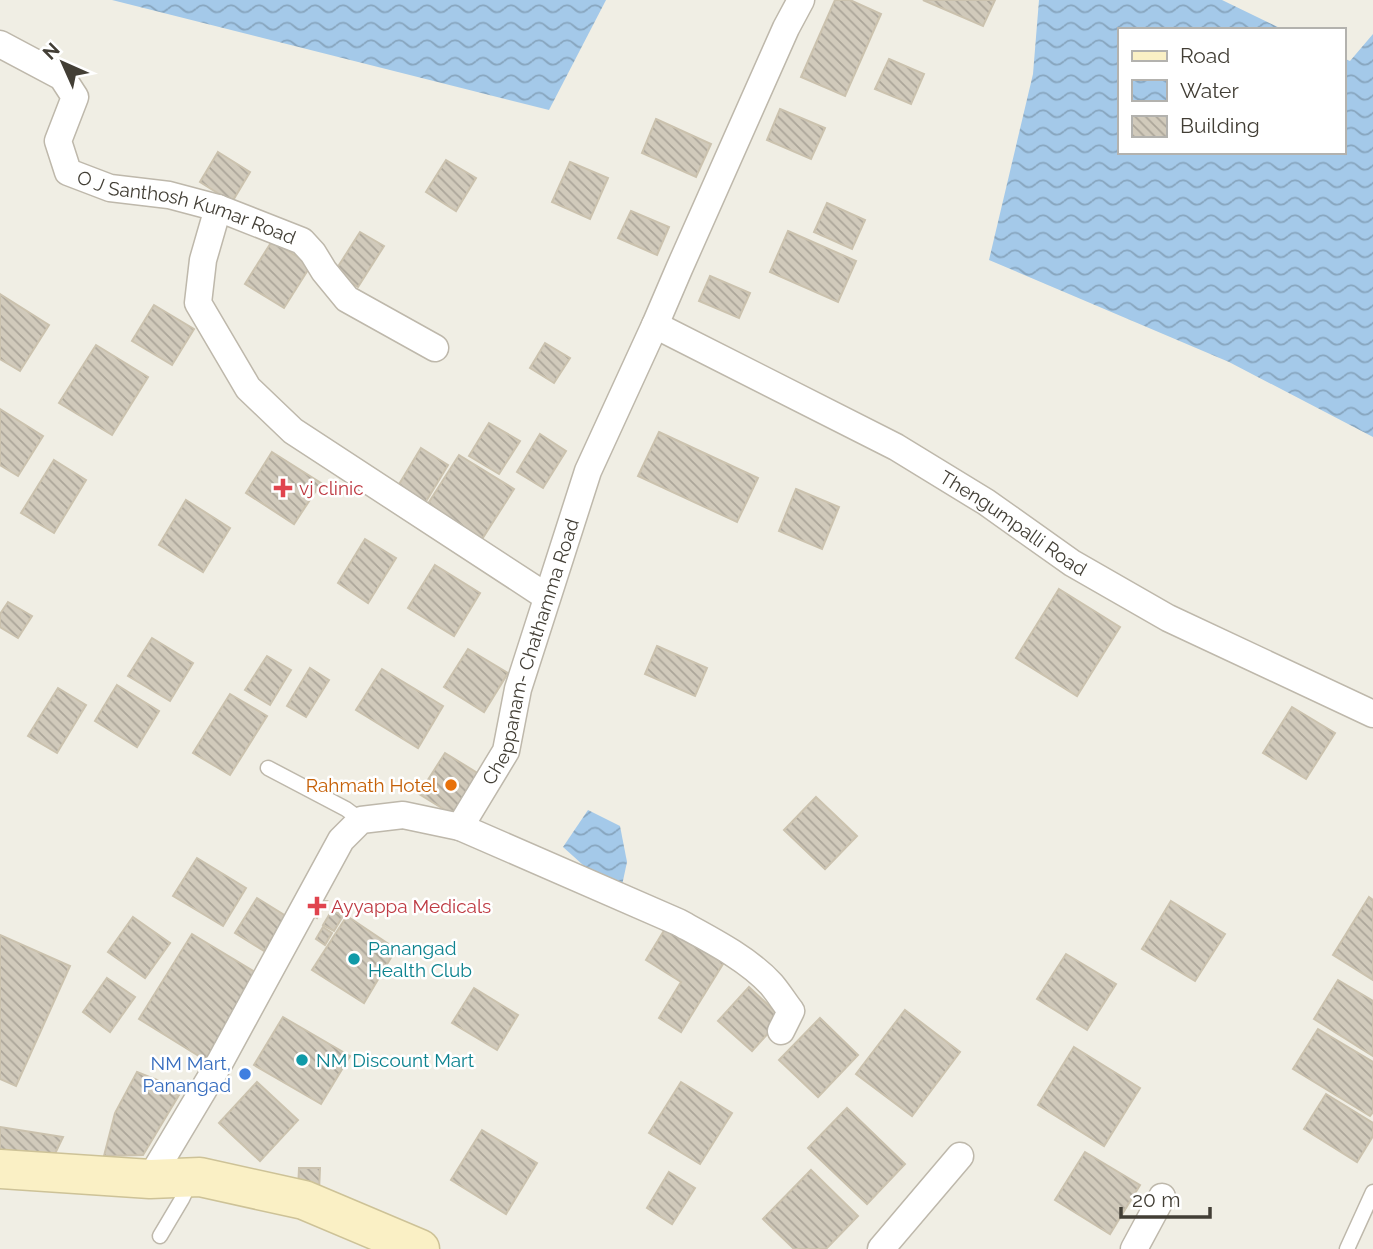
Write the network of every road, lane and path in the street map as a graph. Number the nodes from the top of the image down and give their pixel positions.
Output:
1 (802, 0) edge
2 (0, 44) edge
3 (218, 208) junction
4 (655, 326) junction
5 (435, 348) dead end
6 (547, 597) junction
7 (1373, 714) edge
8 (268, 768) dead end
9 (361, 820) junction
10 (460, 827) junction
11 (781, 1031) dead end
12 (960, 1156) dead end
13 (0, 1169) edge
14 (192, 1178) junction
15 (150, 1179) junction
16 (1373, 1192) edge
17 (1162, 1197) dead end
18 (160, 1236) dead end
19 (420, 1249) edge
20 (881, 1249) edge
21 (1134, 1249) edge
22 (1347, 1249) edge

1 - 4 street, Cheppanam- Chathamma Road
2 - 3 street, O J Santhosh Kumar Road
3 - 5 street, O J Santhosh Kumar Road
3 - 6 street
4 - 6 street, Cheppanam- Chathamma Road
4 - 7 street, Thengumpalli Road
6 - 10 street, Cheppanam- Chathamma Road
8 - 9 lane
9 - 10 street
9 - 15 street
10 - 11 street
12 - 20 street
13 - 15 main road
14 - 15 main road
14 - 18 lane
14 - 19 main road
16 - 22 lane
17 - 21 street

